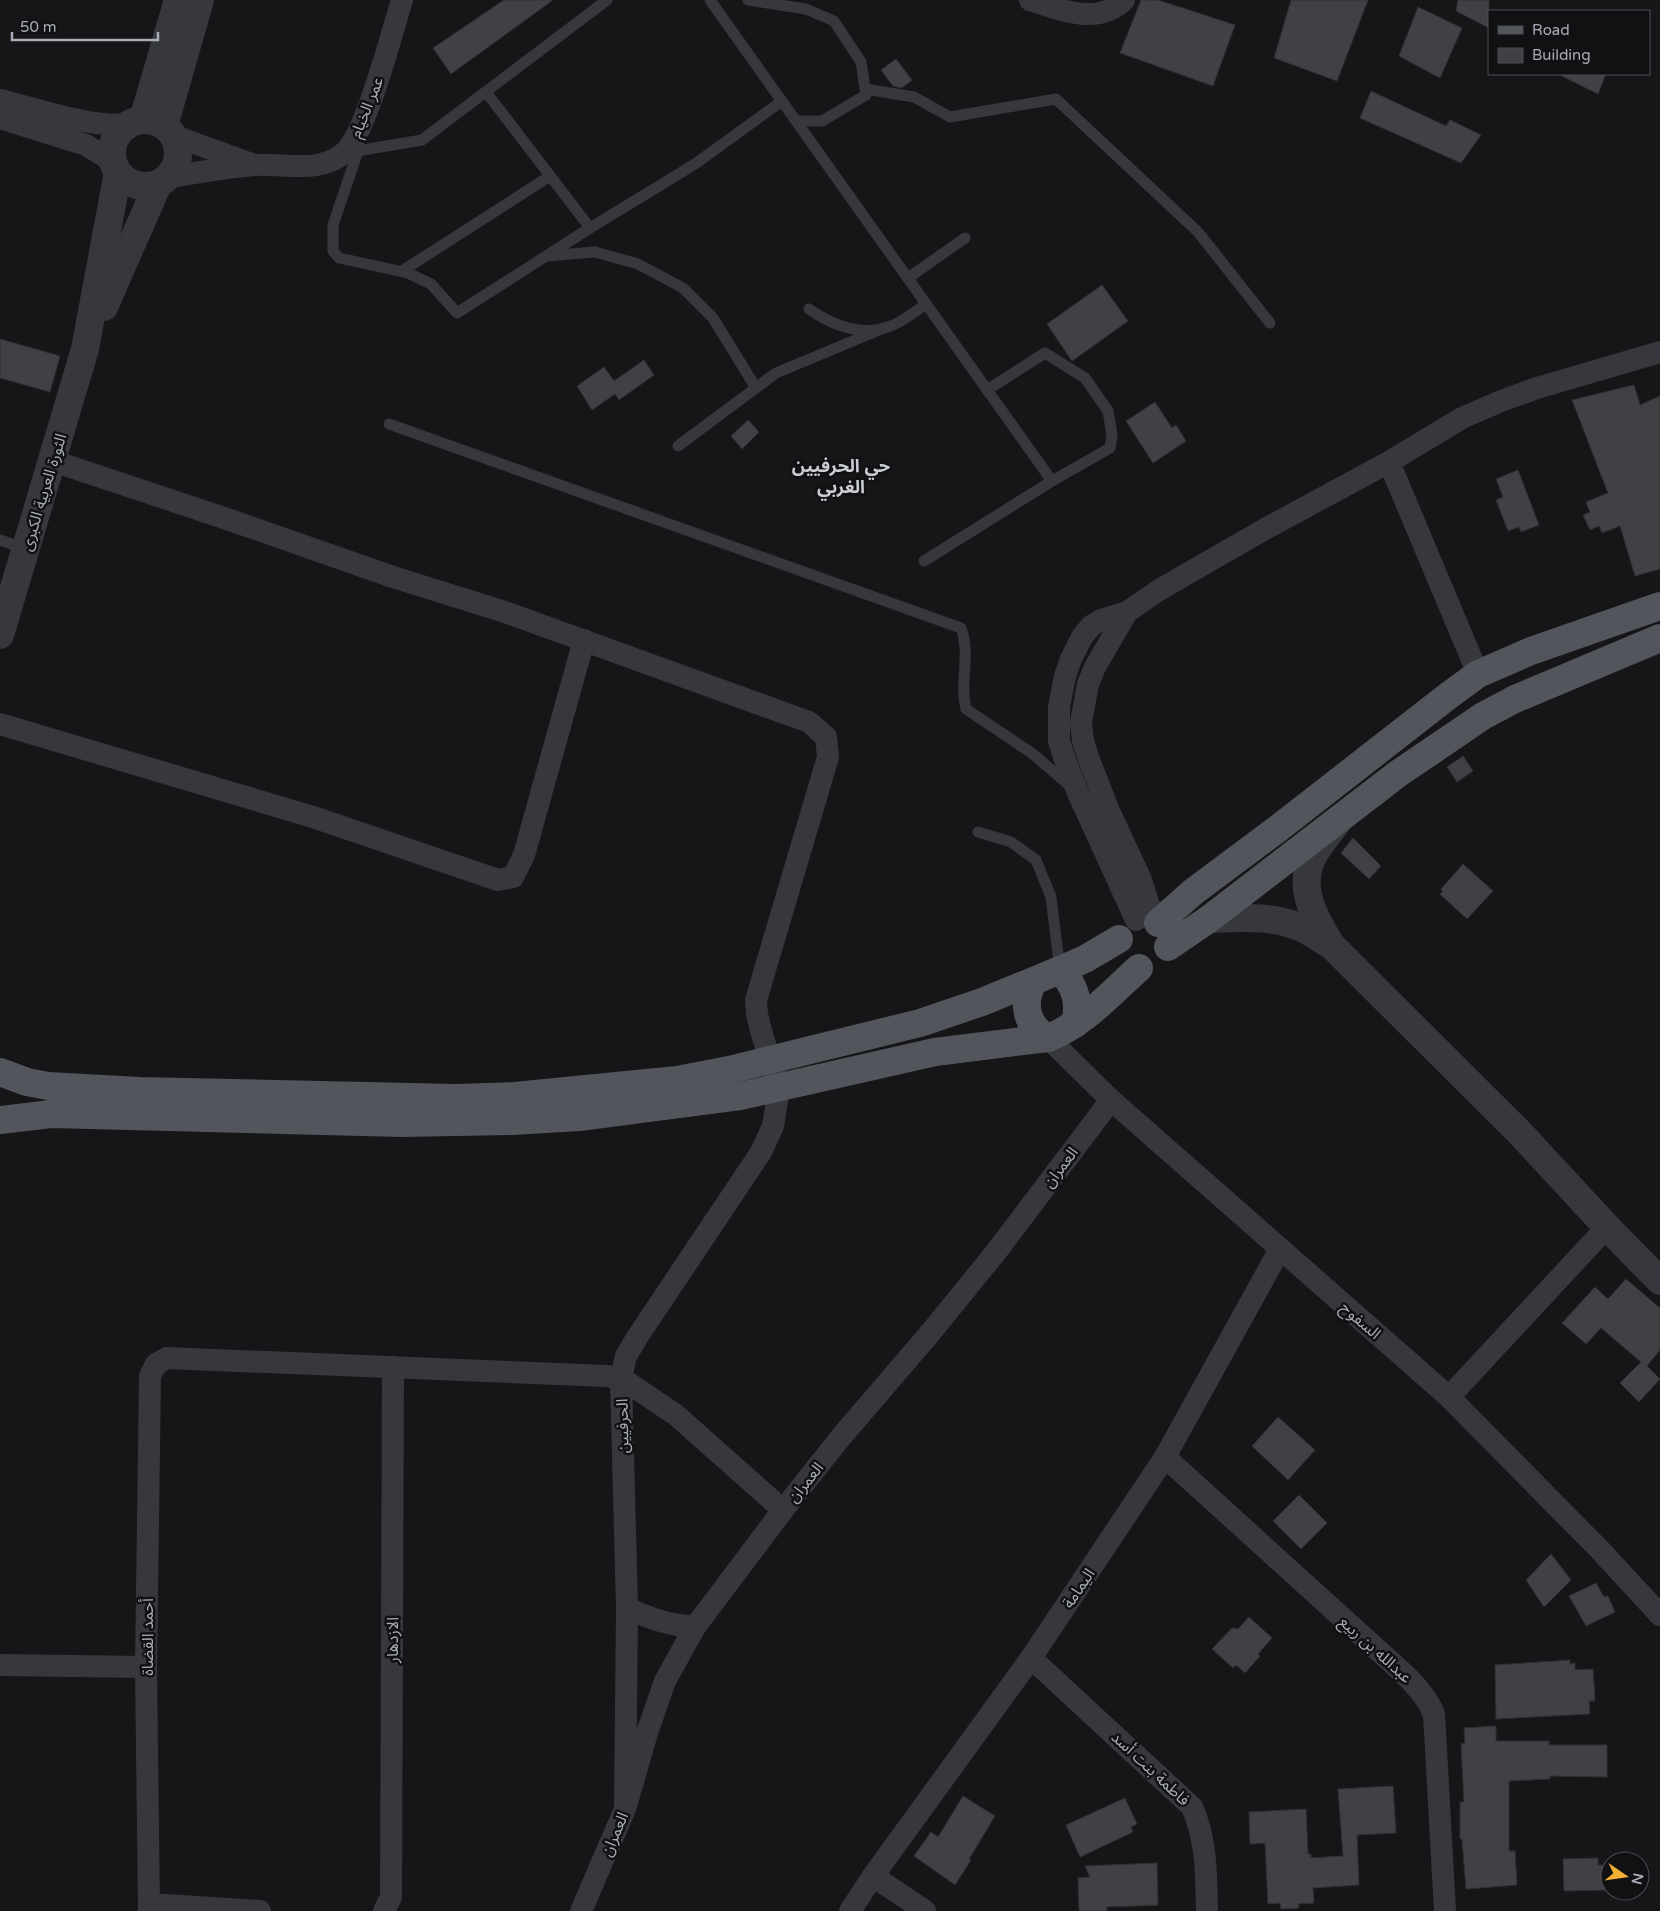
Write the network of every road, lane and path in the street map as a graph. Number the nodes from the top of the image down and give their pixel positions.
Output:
1 (178, 0) edge
2 (200, 0) edge
3 (402, 0) edge
4 (607, 0) edge
5 (710, 0) edge
6 (748, 0) edge
7 (1030, 0) edge
8 (1124, 0) edge
9 (866, 89) junction
10 (486, 92) junction
11 (0, 100) edge
12 (782, 101) junction
13 (0, 118) edge
14 (796, 121) junction
15 (153, 126) junction
16 (351, 152) junction
17 (255, 165) junction
18 (117, 171) junction
19 (550, 176) junction
20 (163, 180) junction
21 (590, 228) junction
22 (965, 238) dead end
23 (545, 257) junction
24 (402, 271) junction
25 (908, 278) junction
26 (926, 304) junction
27 (809, 310) dead end
28 (1270, 323) dead end
29 (884, 328) junction
30 (85, 349) junction
31 (1660, 352) edge
32 (756, 388) junction
33 (987, 390) junction
34 (389, 424) dead end
35 (678, 446) dead end
36 (53, 461) junction
37 (1389, 462) junction
38 (1052, 481) junction
39 (0, 540) edge
40 (26, 549) junction
41 (924, 561) dead end
42 (1660, 606) edge
43 (1127, 612) junction
44 (0, 634) edge
45 (1660, 638) edge
46 (584, 640) junction
47 (1478, 674) junction
48 (0, 724) edge
49 (1078, 792) junction
50 (1339, 820) junction
51 (978, 832) dead end
52 (1209, 920) junction
53 (1147, 930) junction
54 (1332, 946) junction
55 (1139, 968) junction
56 (1060, 970) junction
57 (1034, 981) junction
58 (1075, 1024) junction
59 (1048, 1038) junction
60 (770, 1060) junction
61 (0, 1072) edge
62 (779, 1088) junction
63 (1111, 1100) junction
64 (0, 1120) edge
65 (1607, 1227) junction
66 (1280, 1249) junction
67 (1660, 1281) edge
68 (393, 1367) junction
69 (621, 1378) junction
70 (1449, 1397) junction
71 (1165, 1457) junction
72 (783, 1510) junction
73 (627, 1608) junction
74 (1660, 1615) edge
75 (695, 1627) junction
76 (1031, 1658) junction
77 (0, 1665) edge
78 (146, 1667) junction
79 (626, 1809) junction
80 (873, 1876) junction
81 (149, 1907) edge
82 (260, 1911) edge
83 (384, 1911) edge
84 (581, 1911) edge
85 (850, 1911) edge
86 (925, 1911) edge
87 (1207, 1911) edge
88 (1445, 1911) edge

1 - 15 street
2 - 15 street
3 - 16 street, عمر الخيام
4 - 10 lane
5 - 12 lane
6 - 9 lane
7 - 8 street
9 - 14 lane
9 - 28 lane
10 - 16 lane
10 - 19 lane
11 - 15 street, عمر الخيام
12 - 14 lane
12 - 21 lane
13 - 18 street
14 - 25 lane
15 - 17 street, عمر الخيام
15 - 18 street
15 - 20 street
16 - 17 street, عمر الخيام
16 - 24 lane
17 - 20 street, عمر الخيام
18 - 20 street
18 - 30 street, الثورة العربية الكبرى
19 - 21 lane
19 - 24 lane
20 - 30 street, الثورة العربية الكبرى
21 - 23 lane
22 - 25 lane
23 - 24 lane
23 - 32 lane
25 - 26 lane
26 - 29 lane
26 - 33 lane
27 - 29 lane
29 - 32 lane
30 - 36 street, الثورة العربية الكبرى
31 - 37 street
32 - 35 lane
33 - 38 lane
33 - 38 lane
34 - 49 lane
36 - 40 street, الثورة العربية الكبرى
36 - 46 street
37 - 43 street
37 - 47 street
38 - 41 lane
39 - 40 lane
40 - 44 street, الثورة العربية الكبرى
42 - 47 main road
43 - 49 street
43 - 53 street
45 - 50 main road
46 - 48 street
46 - 60 street
47 - 53 main road
49 - 53 street
50 - 52 main road
50 - 54 street
51 - 56 lane
52 - 53 main road
52 - 54 street
53 - 55 main road
53 - 55 main road
53 - 56 main road
54 - 65 street
55 - 58 main road
56 - 57 main road
56 - 58 main road
57 - 59 main road
57 - 60 main road
58 - 59 main road
59 - 62 main road
59 - 63 street, السفوح
60 - 61 main road
60 - 62 street
62 - 64 main road
62 - 69 street, الحرفيين
63 - 66 street, السفوح
63 - 72 street, العمران
65 - 67 street
65 - 70 street
66 - 70 street, السفوح
66 - 71 street, اليمامة
68 - 69 street
68 - 78 street, أحمد القضاة
68 - 83 street, الازدهار
69 - 72 street
69 - 73 street, الحرفيين
70 - 74 street, السفوح
71 - 76 street, اليمامة
71 - 88 street, عبدالله بن ربيع
72 - 75 street, العمران
73 - 75 street
73 - 79 street, الحرفيين
75 - 79 street, العمران
76 - 80 street, اليمامة
76 - 87 street, فاطمة بنت أسد
77 - 78 street
78 - 81 street, أحمد القضاة
79 - 84 street, العمران
80 - 85 street, اليمامة
80 - 86 street
81 - 82 street

